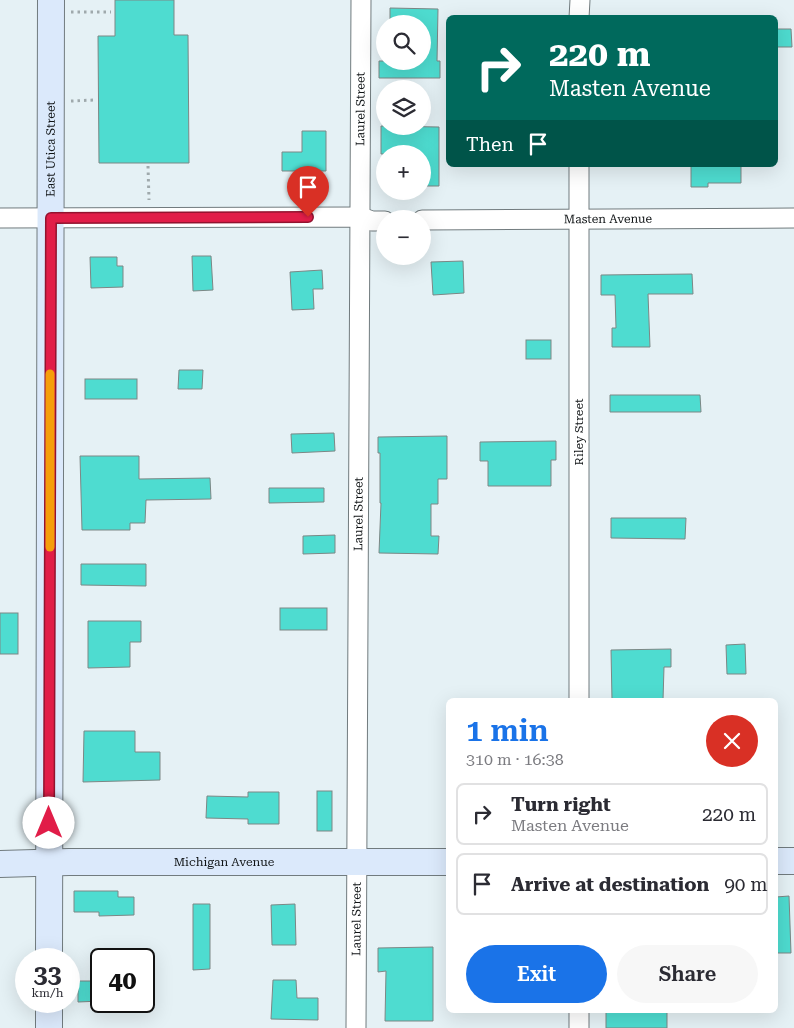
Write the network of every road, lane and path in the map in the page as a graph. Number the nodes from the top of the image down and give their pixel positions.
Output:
1 (361, 0) edge
2 (580, 0) edge
3 (57, 6) edge
4 (111, 12) dead end
5 (579, 15) edge
6 (75, 100) dead end
7 (95, 100) dead end
8 (148, 166) dead end
9 (579, 167) edge
10 (148, 206) dead end
11 (361, 217) junction
12 (0, 218) edge
13 (51, 218) junction
14 (794, 218) edge
15 (431, 220) edge
16 (579, 220) junction
17 (376, 221) edge
18 (579, 698) edge
19 (778, 861) edge
20 (794, 861) edge
21 (357, 862) junction
22 (446, 862) edge
23 (49, 863) junction
24 (0, 864) edge
25 (49, 948) edge
26 (49, 1013) edge
27 (579, 1013) edge
28 (49, 1028) edge
29 (356, 1028) edge
30 (579, 1028) edge

1 - 11 street, Laurel Street
2 - 5 street
3 - 4 path
3 - 13 street, East Utica Street
6 - 7 path
8 - 10 path
9 - 16 street, Riley Street
11 - 13 street
11 - 17 street
11 - 21 street, Laurel Street
12 - 13 street
13 - 23 street, East Utica Street
14 - 16 street, Masten Avenue
15 - 16 street, Masten Avenue
16 - 18 street, Riley Street
19 - 20 street
21 - 22 street, Michigan Avenue
21 - 23 street, Michigan Avenue
21 - 29 street, Laurel Street
23 - 24 street, Michigan Avenue
23 - 25 street, East Utica Street
26 - 28 street
27 - 30 street

